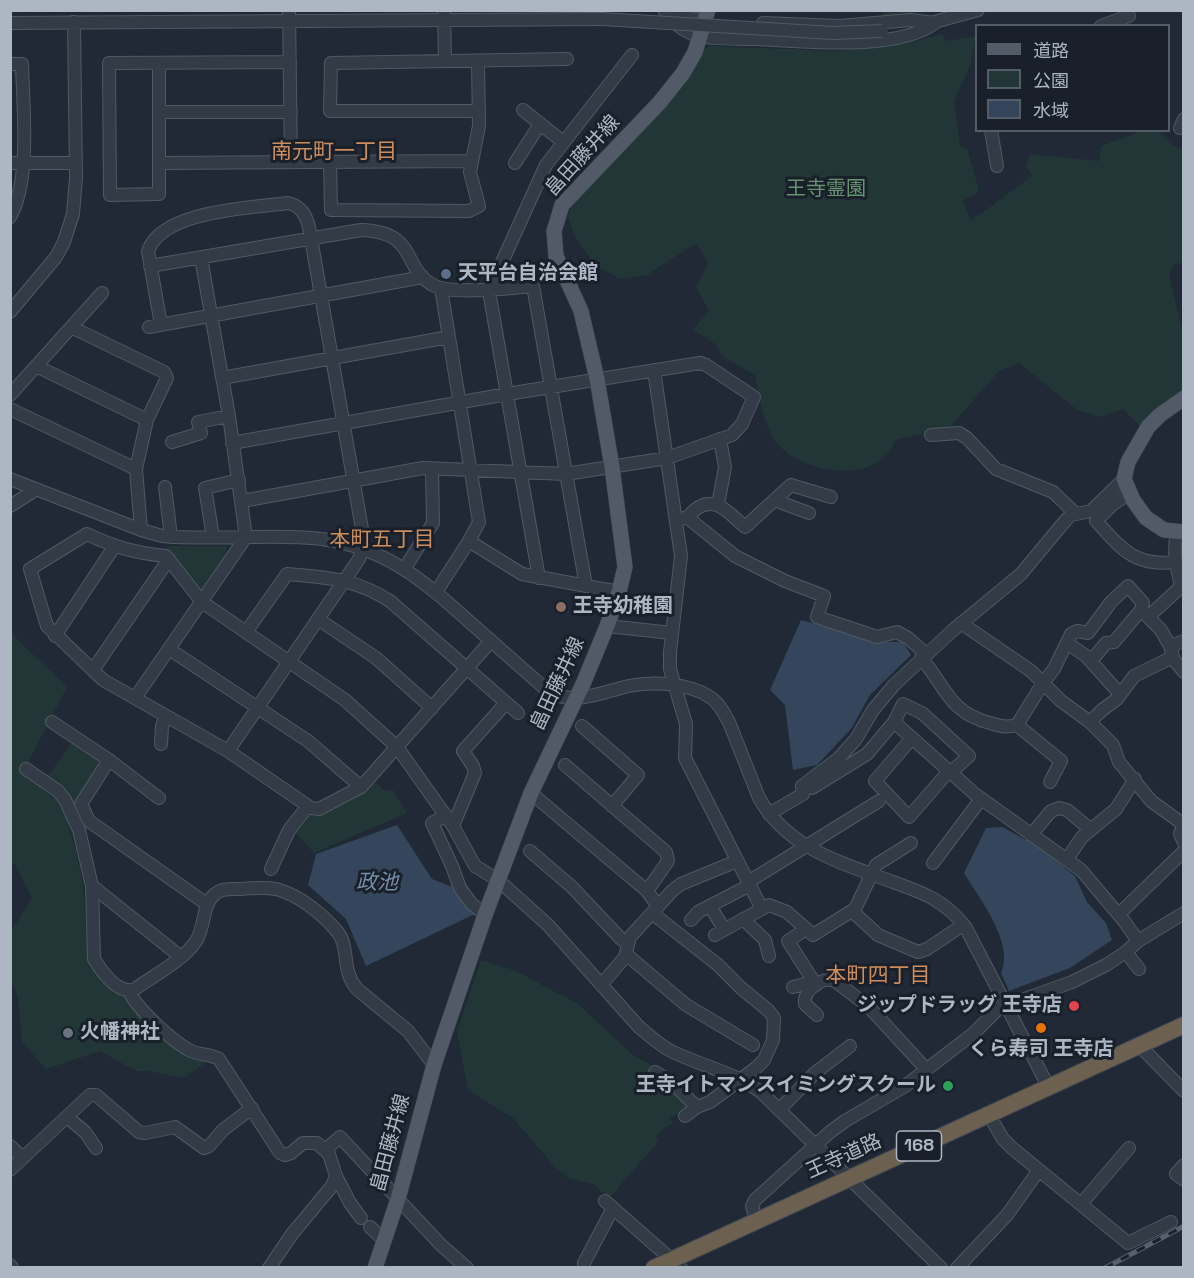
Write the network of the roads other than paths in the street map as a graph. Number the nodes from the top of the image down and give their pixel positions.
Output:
1 (664, 10) edge
2 (677, 10) edge
3 (978, 10) edge
4 (289, 15) edge
5 (444, 15) edge
6 (500, 15) edge
7 (568, 15) edge
8 (706, 15) edge
9 (1129, 17) edge
10 (74, 22) junction
11 (10, 23) edge
12 (935, 23) junction
13 (1107, 24) edge
14 (700, 36) junction
15 (632, 55) dead end
16 (567, 59) dead end
17 (444, 61) junction
18 (478, 61) junction
19 (290, 62) junction
20 (159, 63) junction
21 (10, 64) edge
22 (523, 110) dead end
23 (480, 111) junction
24 (159, 112) junction
25 (291, 112) junction
26 (540, 124) junction
27 (991, 132) edge
28 (563, 142) junction
29 (471, 161) junction
30 (291, 162) junction
31 (330, 162) junction
32 (17, 163) edge
33 (76, 163) junction
34 (159, 163) junction
35 (515, 163) dead end
36 (996, 166) dead end
37 (10, 217) edge
38 (311, 239) junction
39 (201, 258) junction
40 (150, 266) junction
41 (423, 277) junction
42 (441, 288) junction
43 (489, 291) junction
44 (102, 292) dead end
45 (321, 296) junction
46 (10, 312) edge
47 (211, 316) junction
48 (71, 327) junction
49 (449, 337) junction
50 (332, 358) junction
51 (36, 366) junction
52 (654, 370) junction
53 (222, 378) junction
54 (597, 379) junction
55 (551, 386) junction
56 (10, 394) edge
57 (507, 394) junction
58 (1184, 398) edge
59 (460, 402) junction
60 (10, 409) edge
61 (229, 416) junction
62 (147, 420) junction
63 (343, 423) junction
64 (931, 435) dead end
65 (720, 440) junction
66 (172, 441) dead end
67 (232, 443) junction
68 (667, 458) junction
69 (612, 466) junction
70 (432, 468) junction
71 (136, 469) junction
72 (472, 470) junction
73 (520, 472) junction
74 (567, 474) junction
75 (10, 479) edge
76 (239, 480) junction
77 (353, 481) junction
78 (1127, 486) junction
79 (165, 487) dead end
80 (37, 489) junction
81 (831, 497) dead end
82 (774, 500) junction
83 (242, 501) junction
84 (718, 505) junction
85 (10, 506) edge
86 (809, 513) dead end
87 (1076, 514) junction
88 (682, 519) junction
89 (141, 530) junction
90 (1180, 532) edge
91 (171, 537) junction
92 (213, 537) junction
93 (246, 537) junction
94 (469, 542) junction
95 (114, 547) junction
96 (362, 549) junction
97 (169, 559) junction
98 (1175, 562) junction
99 (405, 568) junction
100 (539, 578) junction
101 (344, 581) junction
102 (1182, 584) edge
103 (586, 586) junction
104 (436, 591) junction
105 (619, 592) junction
106 (202, 602) junction
107 (1144, 614) junction
108 (318, 619) junction
109 (962, 624) junction
110 (608, 626) junction
111 (246, 632) junction
112 (672, 633) junction
113 (55, 636) junction
114 (491, 641) junction
115 (1184, 641) edge
116 (1067, 643) junction
117 (169, 649) junction
118 (1172, 651) junction
119 (923, 656) junction
120 (1091, 661) junction
121 (289, 662) junction
122 (467, 669) junction
123 (93, 670) junction
124 (1184, 672) edge
125 (1042, 683) junction
126 (675, 686) junction
127 (1120, 694) junction
128 (135, 698) junction
129 (576, 698) junction
130 (506, 703) junction
131 (257, 708) junction
132 (432, 708) junction
133 (518, 713) dead end
134 (166, 716) junction
135 (52, 722) dead end
136 (894, 722) junction
137 (1090, 722) junction
138 (1017, 725) junction
139 (582, 726) dead end
140 (912, 738) junction
141 (161, 744) dead end
142 (397, 747) junction
143 (228, 751) junction
144 (109, 760) junction
145 (565, 765) dead end
146 (26, 769) dead end
147 (950, 772) junction
148 (1135, 779) junction
149 (1050, 782) dead end
150 (361, 788) junction
151 (531, 793) junction
152 (803, 794) junction
153 (159, 798) dead end
154 (981, 799) junction
155 (879, 801) dead end
156 (308, 806) junction
157 (612, 806) junction
158 (770, 814) junction
159 (79, 815) junction
160 (449, 820) junction
161 (1183, 823) edge
162 (1090, 830) junction
163 (1031, 835) junction
164 (911, 843) dead end
165 (1184, 843) edge
166 (807, 847) junction
167 (530, 851) dead end
168 (1184, 851) edge
169 (1067, 859) junction
170 (737, 861) junction
171 (933, 862) dead end
172 (271, 869) dead end
173 (872, 874) junction
174 (498, 880) junction
175 (749, 884) junction
176 (92, 886) junction
177 (647, 891) junction
178 (208, 905) junction
179 (710, 906) junction
180 (762, 909) junction
181 (655, 910) junction
182 (852, 911) junction
183 (1184, 913) edge
184 (1119, 914) junction
185 (485, 915) junction
186 (743, 919) junction
187 (691, 920) dead end
188 (963, 925) junction
189 (806, 929) junction
190 (1138, 941) junction
191 (626, 949) junction
192 (1126, 952) junction
193 (769, 956) dead end
194 (181, 957) junction
195 (1139, 969) dead end
196 (601, 985) junction
197 (816, 985) junction
198 (793, 987) dead end
199 (129, 991) junction
200 (1006, 1006) junction
201 (817, 1015) dead end
202 (1184, 1025) edge
203 (753, 1045) dead end
204 (1140, 1046) junction
205 (850, 1047) dead end
206 (434, 1065) junction
207 (926, 1069) junction
208 (655, 1072) dead end
209 (739, 1079) junction
210 (1048, 1086) junction
211 (1184, 1090) edge
212 (697, 1107) junction
213 (252, 1108) junction
214 (779, 1110) junction
215 (989, 1114) junction
216 (685, 1116) dead end
217 (68, 1117) junction
218 (816, 1145) junction
219 (10, 1146) edge
220 (96, 1148) dead end
221 (1129, 1148) dead end
222 (326, 1149) junction
223 (23, 1158) junction
224 (1184, 1165) edge
225 (10, 1170) edge
226 (1040, 1170) junction
227 (336, 1176) junction
228 (849, 1178) junction
229 (1184, 1180) edge
230 (398, 1199) junction
231 (1081, 1204) junction
232 (756, 1220) junction
233 (1171, 1222) dead end
234 (384, 1240) junction
235 (677, 1263) edge
236 (269, 1268) edge
237 (375, 1268) edge
238 (467, 1268) edge
239 (584, 1268) edge
240 (654, 1268) edge
241 (940, 1268) edge
242 (957, 1268) edge

1 - 14 street
2 - 8 street
3 - 12 street
4 - 5 street
4 - 10 street
4 - 19 street
5 - 6 street
5 - 17 street
6 - 7 street
7 - 12 street, bridge
8 - 12 street
8 - 14 main road, 畠田藤井線
9 - 13 street
10 - 11 street
10 - 33 street
12 - 14 street
14 - 54 main road, 畠田藤井線
15 - 28 street
16 - 18 street
17 - 18 street
17 - 23 street
18 - 23 street
19 - 20 street
19 - 25 street
20 - 24 street
20 - 34 street
21 - 32 street
22 - 26 street
23 - 29 street
24 - 25 street
24 - 34 street
25 - 30 street
26 - 28 street
26 - 35 street
27 - 36 street
28 - 43 street
29 - 31 street
29 - 31 street
30 - 31 street
30 - 34 street
32 - 33 street
32 - 37 street
33 - 46 street
38 - 39 street
38 - 40 street
38 - 41 street
38 - 45 street
39 - 40 street
39 - 47 street
40 - 47 street
41 - 42 street
41 - 45 street
42 - 43 street
42 - 49 street
43 - 55 street
43 - 57 street
44 - 48 street
45 - 47 street
45 - 50 street
47 - 53 street
48 - 51 street
48 - 62 street
49 - 50 street
49 - 59 street
50 - 53 street
50 - 63 street
51 - 56 street
51 - 62 street
52 - 54 street
52 - 65 street
52 - 68 street
53 - 61 street
54 - 55 street
54 - 69 main road, 畠田藤井線
55 - 57 street
55 - 74 street
57 - 59 street
57 - 73 street
58 - 78 main road
59 - 63 street
59 - 72 street
60 - 71 street
61 - 66 street
61 - 67 street
62 - 71 street
63 - 67 street
63 - 77 street
64 - 87 street
65 - 68 street
65 - 84 street
67 - 76 street
68 - 69 street
68 - 88 street
69 - 74 street
69 - 105 main road, 畠田藤井線
70 - 72 street
70 - 77 street
70 - 99 street
71 - 89 street
72 - 73 street
72 - 94 street
73 - 74 street
73 - 100 street
74 - 103 street
75 - 80 street
76 - 83 street
76 - 92 street
77 - 83 street
77 - 96 street
78 - 87 street
78 - 90 main road
78 - 98 street
79 - 91 street
80 - 85 street
80 - 89 street
81 - 82 street
82 - 84 street
82 - 86 street
83 - 93 street
84 - 88 street
87 - 109 street
88 - 112 street
88 - 119 street
89 - 91 street
90 - 98 street
91 - 92 street
92 - 93 street
93 - 96 street
93 - 106 street
94 - 100 street
94 - 104 street
95 - 97 street
95 - 113 street
95 - 113 street
96 - 99 street
96 - 101 street
97 - 106 street
97 - 123 street
98 - 102 street
99 - 104 street
100 - 103 street
101 - 108 street
101 - 111 street
101 - 122 street
102 - 107 street
103 - 105 street
104 - 114 street
105 - 110 main road, 畠田藤井線
106 - 111 street
106 - 117 street
107 - 116 street
107 - 118 street
107 - 120 street
108 - 121 street
108 - 132 street
109 - 119 street
109 - 125 street
110 - 112 street
110 - 129 main road, 畠田藤井線
111 - 121 street
112 - 126 street
113 - 123 street
114 - 122 street
114 - 129 street
115 - 118 street
116 - 120 street
116 - 125 street
117 - 128 street
117 - 131 street
118 - 124 street
118 - 127 street
119 - 138 street
119 - 152 street
120 - 127 street
121 - 131 street
121 - 142 street
122 - 130 street
122 - 132 street
123 - 128 street
125 - 137 street
125 - 138 street
126 - 129 street
126 - 158 street
126 - 170 street
127 - 137 street
128 - 134 street
129 - 151 main road, 畠田藤井線
130 - 133 street
130 - 160 street
131 - 143 street
131 - 150 street
132 - 142 street
134 - 141 street
134 - 143 street
135 - 144 street
136 - 140 street
136 - 147 street
136 - 152 street
137 - 148 street
138 - 149 street
139 - 157 street
140 - 147 street
140 - 147 street
142 - 150 street
142 - 160 street
143 - 156 street
144 - 153 street
144 - 159 street
145 - 157 street
146 - 159 street
147 - 154 street
148 - 161 street
148 - 162 street
150 - 156 street
151 - 174 main road, 畠田藤井線
151 - 177 street
152 - 158 street
154 - 163 street
154 - 171 street
155 - 166 street
156 - 172 street
157 - 177 street
158 - 166 street
159 - 176 street
159 - 178 street
160 - 174 street
160 - 185 street
161 - 165 street
162 - 163 street
162 - 169 street
163 - 169 street
164 - 173 street
166 - 173 street
166 - 175 street
167 - 191 street
168 - 184 street
169 - 184 street
170 - 175 street
170 - 181 street
173 - 182 street
173 - 188 street
174 - 185 main road, 畠田藤井線
174 - 196 street
175 - 179 street
175 - 180 street
176 - 194 street
176 - 199 street
177 - 181 street
178 - 194 street
178 - 206 street
179 - 186 street
179 - 187 street
180 - 186 street
180 - 189 street
181 - 191 street
181 - 209 street
182 - 188 street
182 - 189 street
183 - 190 street
184 - 190 street
185 - 206 main road, 畠田藤井線
186 - 193 street
188 - 200 street
189 - 197 street
190 - 192 street
191 - 196 street
191 - 203 street
192 - 195 street
192 - 200 street
194 - 199 street
196 - 209 street
197 - 198 street
197 - 201 street
197 - 207 street
199 - 213 street
200 - 207 street
200 - 210 street
202 - 204 highway, 王寺道路 / 168
204 - 210 highway, 王寺道路 / 168
204 - 211 street
205 - 214 street
206 - 230 main road, 畠田藤井線
207 - 218 street
208 - 212 street
209 - 212 street
209 - 214 street
210 - 215 highway, 王寺道路 / 168
212 - 216 street
213 - 217 street
213 - 222 street
214 - 218 street
215 - 226 street
215 - 228 highway, 王寺道路 / 168
217 - 220 street
217 - 223 street
218 - 228 street
218 - 232 street
219 - 223 street
221 - 231 street
222 - 227 street
222 - 230 street
223 - 225 street
224 - 229 street
226 - 231 street
226 - 242 street
227 - 234 street
227 - 236 street
228 - 232 highway, 王寺道路 / 168
228 - 241 street
230 - 234 main road, 畠田藤井線
230 - 238 street
231 - 233 street
232 - 235 highway, 王寺道路 / 168
234 - 237 main road, 畠田藤井線
235 - 239 street
235 - 240 highway, 王寺道路 / 168

